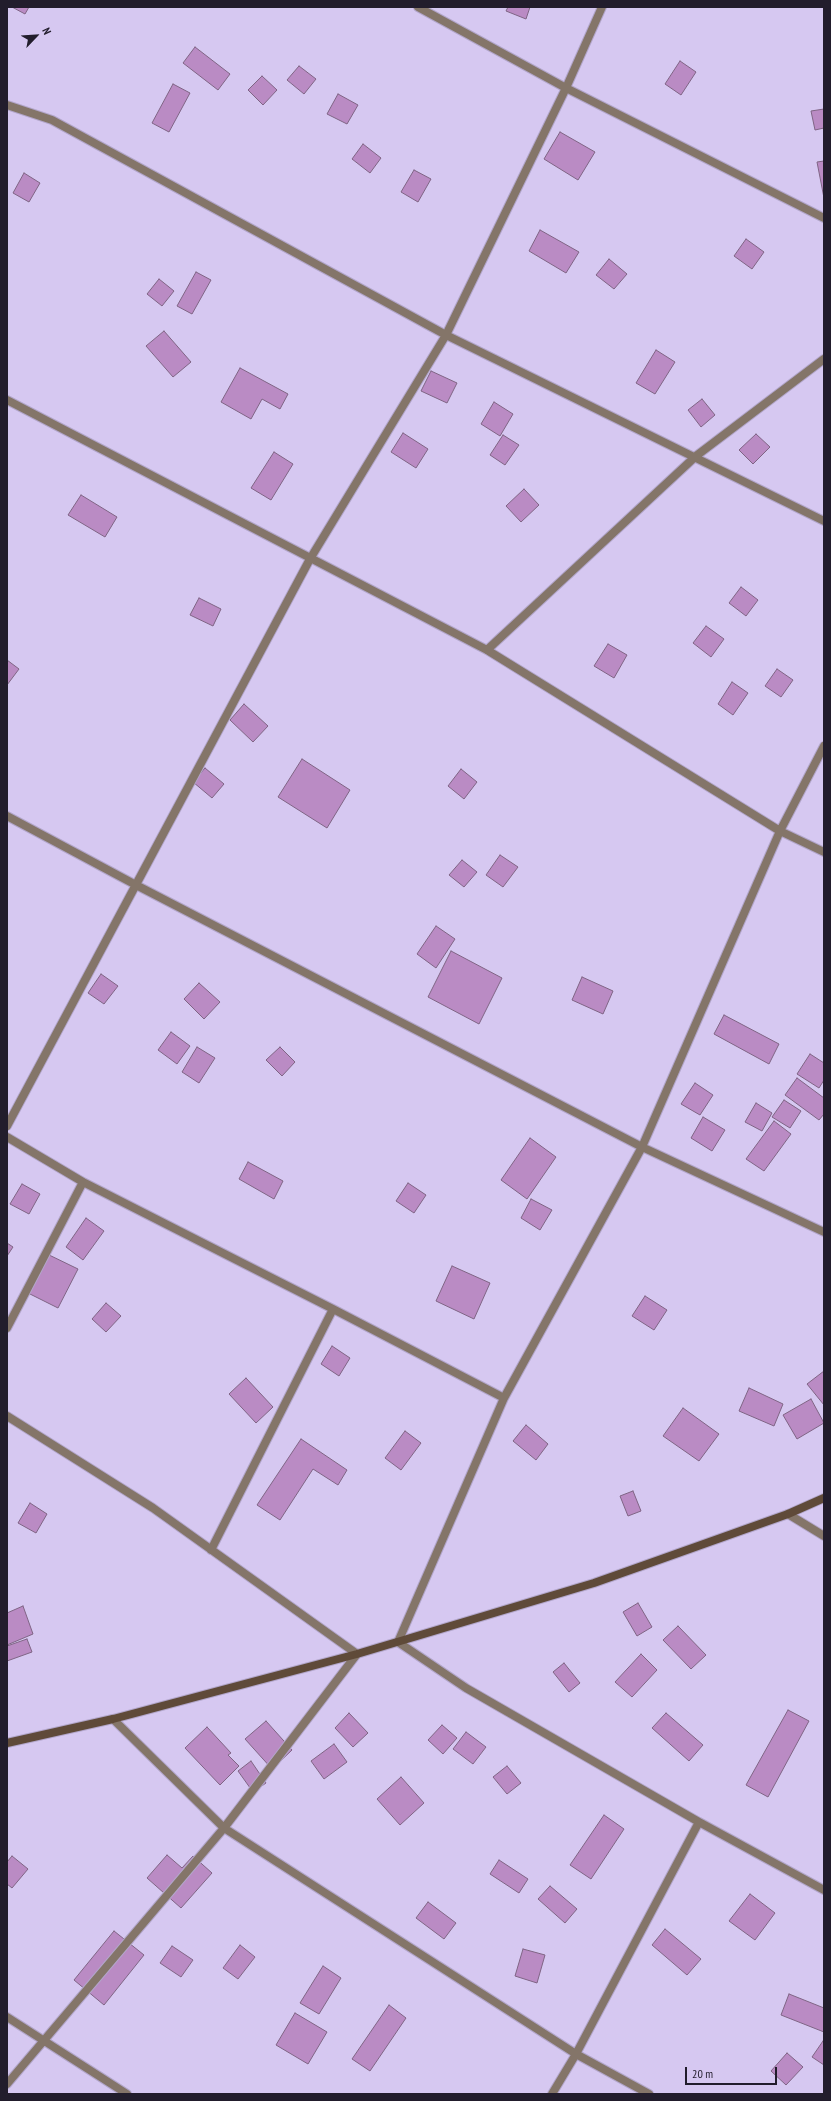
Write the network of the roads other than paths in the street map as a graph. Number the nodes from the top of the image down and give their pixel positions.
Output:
1 (418, 7) edge
2 (602, 7) edge
3 (566, 88) junction
4 (7, 105) edge
5 (824, 218) edge
6 (446, 335) junction
7 (824, 360) edge
8 (7, 400) edge
9 (696, 456) junction
10 (824, 521) edge
11 (310, 559) junction
12 (487, 650) junction
13 (824, 746) edge
14 (7, 816) edge
15 (780, 831) junction
16 (824, 852) edge
17 (136, 885) junction
18 (7, 1126) edge
19 (7, 1137) edge
20 (642, 1147) junction
21 (83, 1182) junction
22 (824, 1232) edge
23 (333, 1308) junction
24 (7, 1328) edge
25 (504, 1398) junction
26 (7, 1416) edge
27 (824, 1498) edge
28 (788, 1514) junction
29 (824, 1536) edge
30 (211, 1550) junction
31 (398, 1642) junction
32 (357, 1654) junction
33 (113, 1719) junction
34 (7, 1743) edge
35 (699, 1822) junction
36 (224, 1828) junction
37 (824, 1890) edge
38 (7, 2017) edge
39 (43, 2041) junction
40 (576, 2054) junction
41 (7, 2084) edge
42 (127, 2094) edge
43 (552, 2094) edge
44 (649, 2094) edge

1 - 3 street
2 - 3 street
3 - 5 street
3 - 6 street
4 - 6 street
6 - 9 street
6 - 11 street
7 - 9 street
8 - 11 street
9 - 10 street
9 - 12 street
11 - 12 street
11 - 17 street
12 - 15 street
13 - 15 street
14 - 17 street
15 - 16 street
15 - 20 street
17 - 18 street
17 - 20 street
19 - 21 street
20 - 22 street
20 - 25 street
21 - 23 street
21 - 24 street
23 - 25 street
23 - 30 street
25 - 31 street
26 - 30 street
27 - 28 main road
28 - 29 street
28 - 31 main road
30 - 32 street
31 - 32 main road
31 - 35 street
32 - 33 main road
32 - 36 street
33 - 34 main road
33 - 36 street
35 - 37 street
35 - 40 street
36 - 39 street
36 - 40 street
38 - 39 street
39 - 41 street
39 - 42 street
40 - 43 street
40 - 44 street

